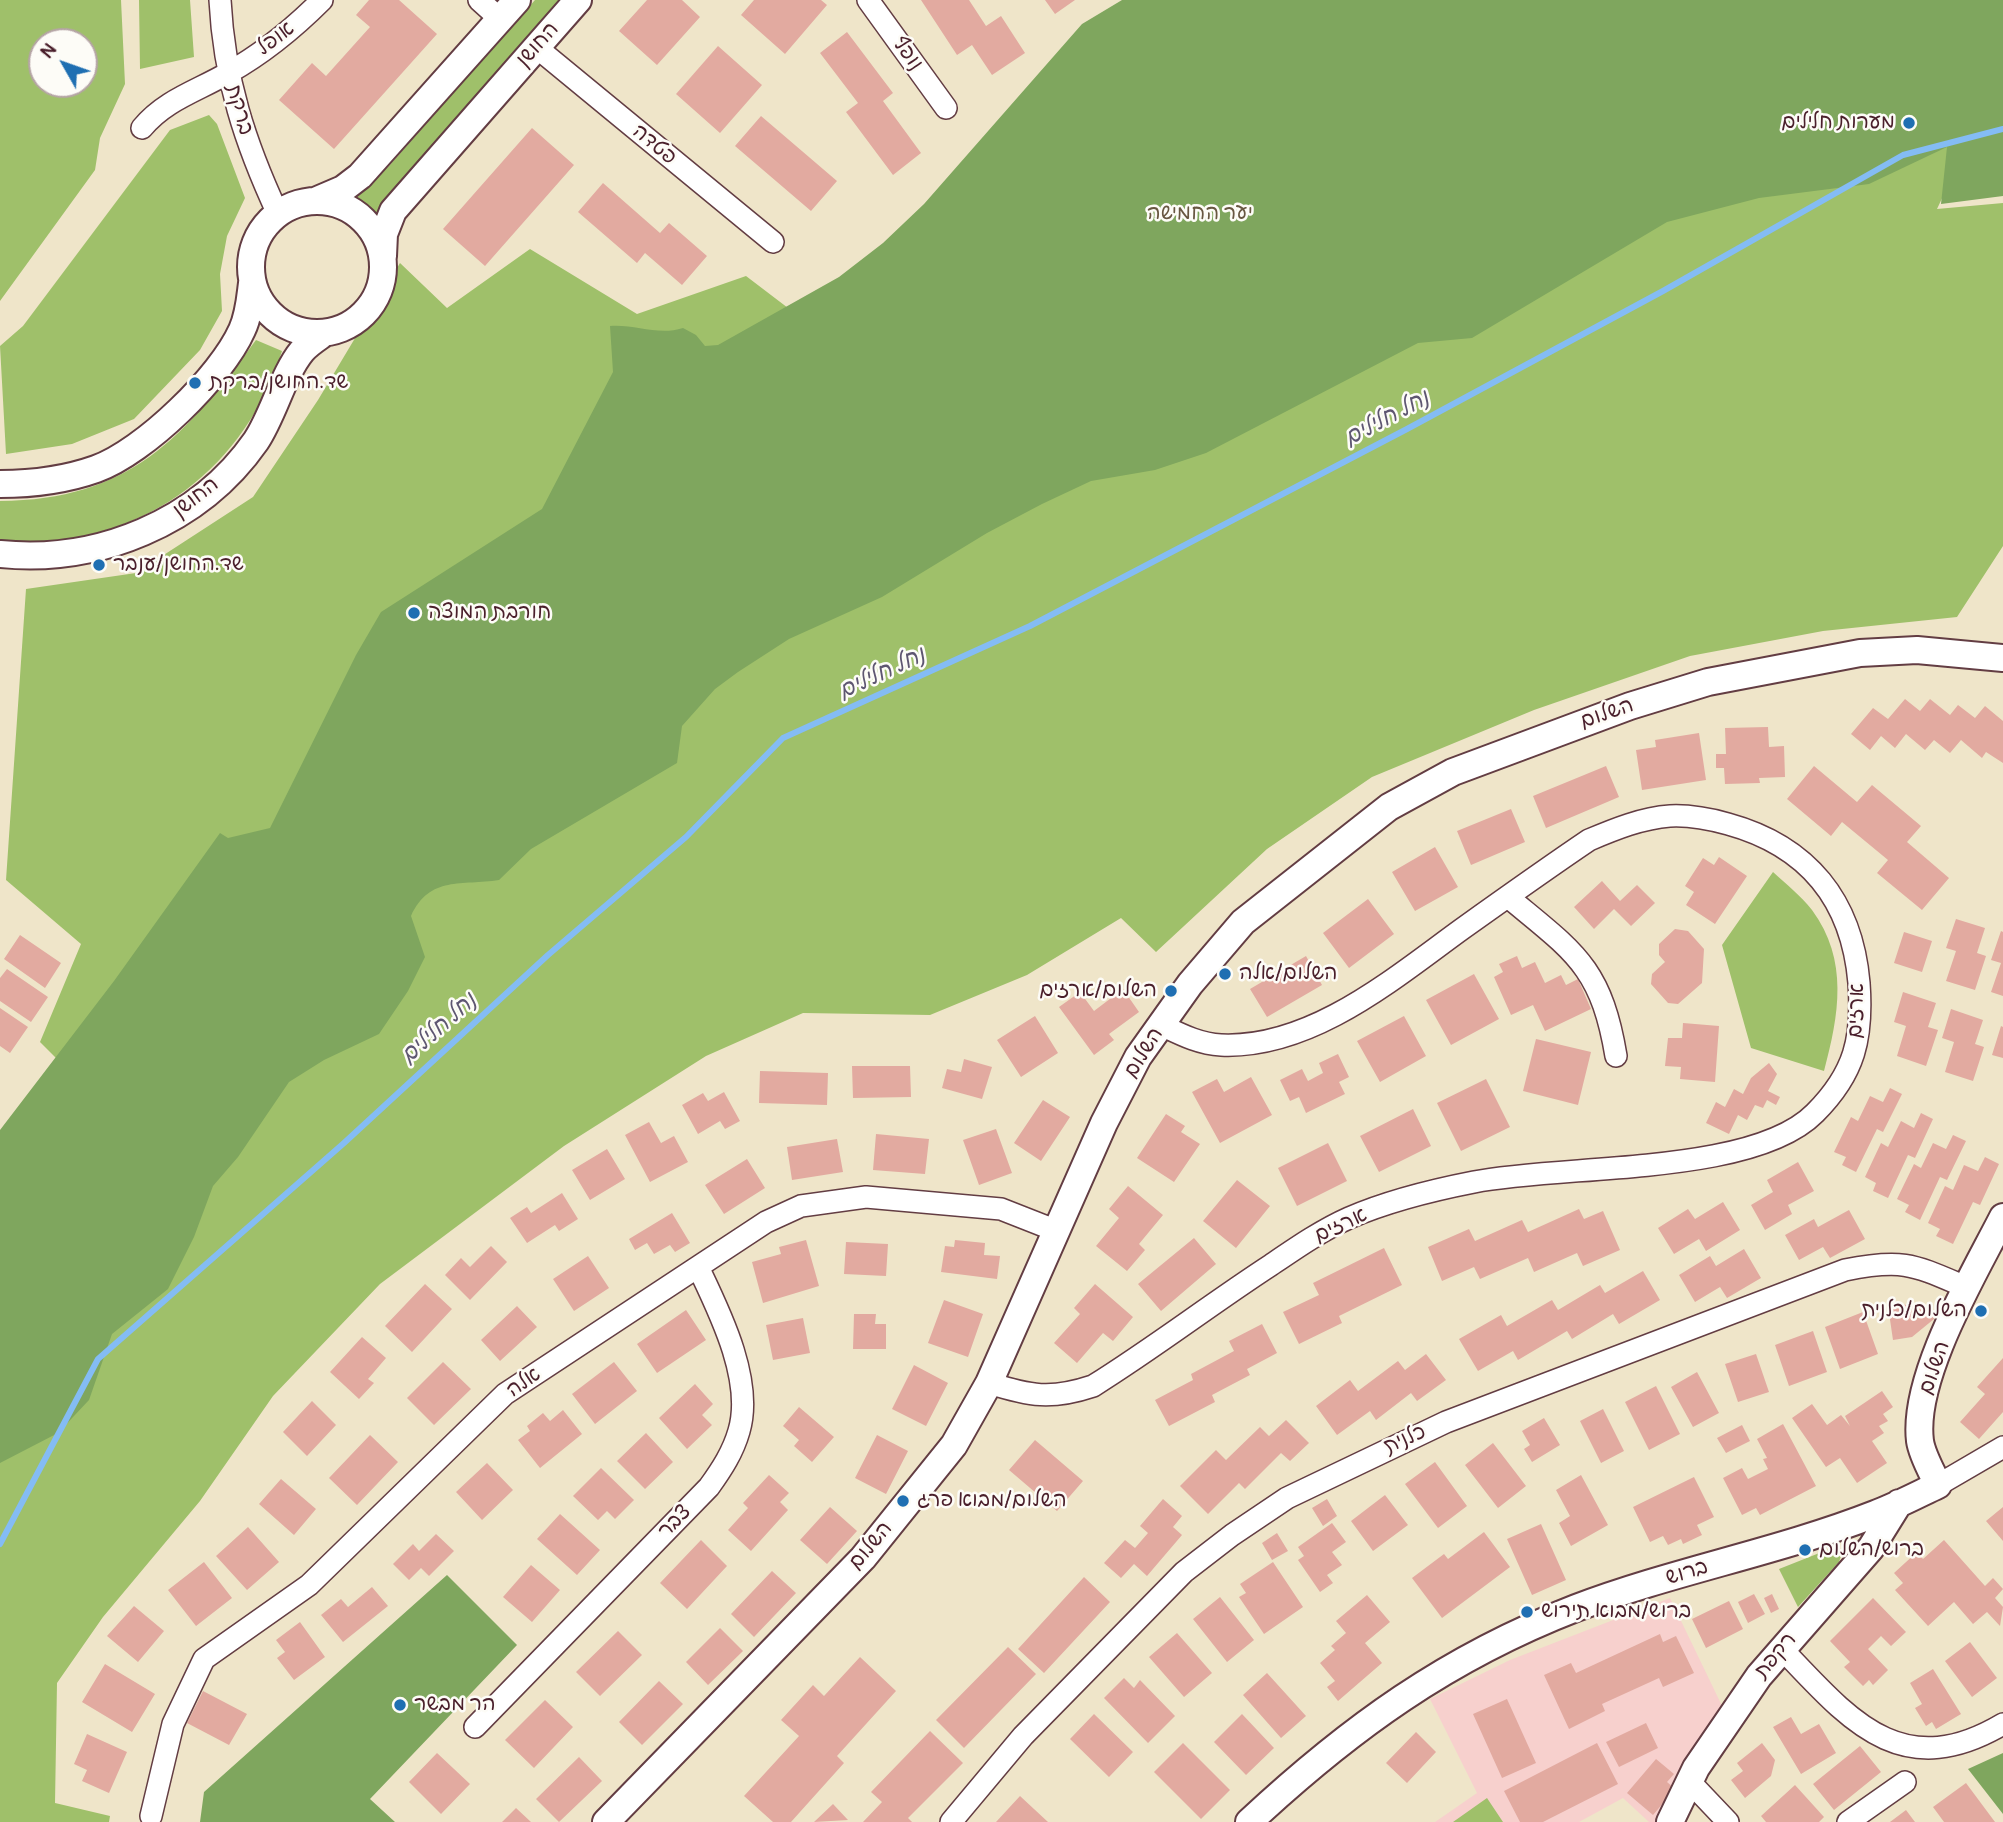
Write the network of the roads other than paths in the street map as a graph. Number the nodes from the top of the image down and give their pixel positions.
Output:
1 (220, 0) edge
2 (321, 0) edge
3 (479, 0) edge
4 (578, 0) edge
5 (868, 0) edge
6 (509, 10) edge
7 (536, 47) junction
8 (228, 73) junction
9 (946, 108) dead end
10 (142, 128) dead end
11 (315, 201) junction
12 (278, 214) junction
13 (772, 242) dead end
14 (383, 258) junction
15 (252, 281) junction
16 (323, 334) junction
17 (0, 484) edge
18 (0, 554) edge
19 (2003, 658) edge
20 (1508, 897) junction
21 (1161, 1025) junction
22 (1616, 1056) dead end
23 (2003, 1217) edge
24 (1057, 1231) junction
25 (698, 1267) junction
26 (1968, 1288) junction
27 (989, 1383) junction
28 (2003, 1447) edge
29 (1938, 1485) junction
30 (1899, 1503) junction
31 (1781, 1648) junction
32 (2003, 1724) edge
33 (475, 1727) dead end
34 (1690, 1782) junction
35 (1905, 1782) dead end
36 (151, 1816) dead end
37 (606, 1822) edge
38 (951, 1822) edge
39 (1249, 1822) edge
40 (1670, 1822) edge
41 (1728, 1822) edge
42 (1848, 1822) edge

1 - 8 street, ברקת
2 - 8 street, אופל
3 - 6 street
4 - 7 street, החושן
5 - 9 street, נופף
6 - 11 street
7 - 13 street, פטדה
7 - 14 street, החושן
8 - 10 street, אופל
8 - 12 street, ברקת
11 - 12 street
11 - 14 street
12 - 15 street
14 - 16 street
15 - 16 street
15 - 17 street
16 - 18 street, החושן
19 - 21 street, השלום
20 - 21 street, ארזים
20 - 22 street
20 - 27 street, ארזים
21 - 24 street, השלום
23 - 26 street, השלום
24 - 25 street, אלה
24 - 27 street, השלום
25 - 33 street, צבר
25 - 36 street, אלה
26 - 29 street, השלום
26 - 38 street, כלנית
27 - 37 street, השלום
28 - 29 street, ברוש
29 - 30 street, ברוש
30 - 31 street, רקפת
30 - 39 street, ברוש
31 - 32 street
31 - 34 street, רקפת
34 - 40 street, רקפת
34 - 41 street
35 - 42 street

